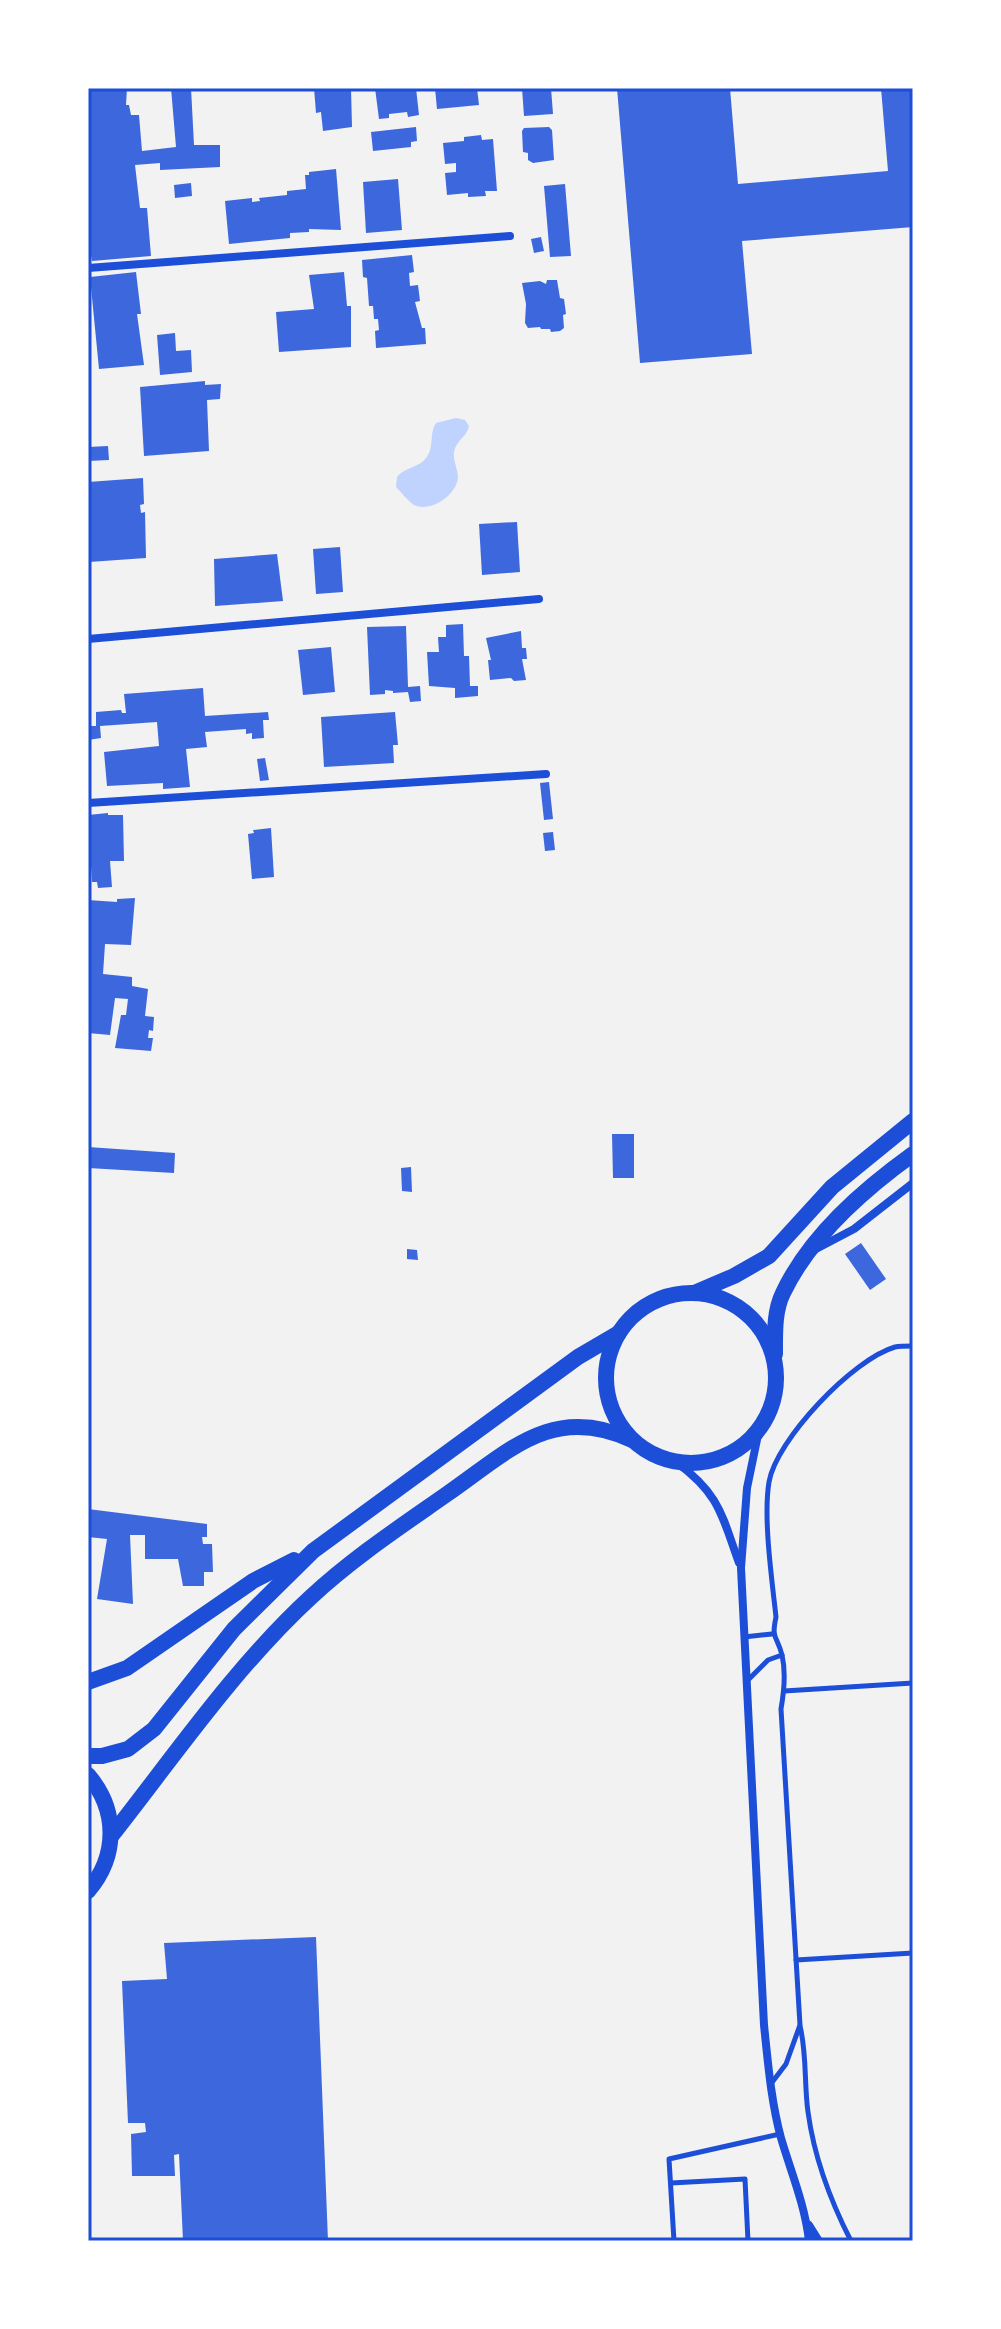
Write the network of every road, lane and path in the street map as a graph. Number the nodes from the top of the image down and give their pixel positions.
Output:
1 (510, 236) dead end
2 (88, 268) edge
3 (539, 599) dead end
4 (88, 639) edge
5 (546, 774) dead end
6 (88, 803) edge
7 (913, 1121) edge
8 (913, 1154) edge
9 (913, 1183) edge
10 (809, 1253) junction
11 (694, 1293) junction
12 (619, 1333) junction
13 (913, 1346) edge
14 (775, 1359) junction
15 (759, 1430) junction
16 (632, 1440) junction
17 (676, 1462) junction
18 (313, 1551) junction
19 (741, 1568) junction
20 (772, 1634) junction
21 (744, 1637) junction
22 (782, 1655) junction
23 (746, 1681) junction
24 (88, 1682) edge
25 (913, 1683) edge
26 (784, 1691) junction
27 (88, 1756) edge
28 (88, 1775) edge
29 (112, 1835) junction
30 (88, 1891) edge
31 (913, 1953) edge
32 (796, 1960) junction
33 (800, 2025) junction
34 (770, 2085) junction
35 (780, 2134) junction
36 (671, 2183) junction
37 (807, 2221) junction
38 (674, 2241) edge
39 (748, 2241) edge
40 (809, 2241) edge
41 (819, 2241) edge
42 (851, 2241) edge

1 - 2 street
3 - 4 street
5 - 6 street
7 - 11 main road
8 - 10 main road
9 - 10 street
10 - 14 main road
11 - 12 main road
11 - 14 main road
12 - 16 main road
12 - 18 main road
13 - 20 lane
14 - 15 main road
15 - 17 main road
15 - 19 street
16 - 17 main road
16 - 29 main road
17 - 19 street
18 - 24 main road
18 - 27 main road
19 - 21 street
20 - 21 lane
20 - 22 lane
21 - 23 street
22 - 23 lane
22 - 26 lane
23 - 34 street
25 - 26 lane
26 - 32 lane
28 - 29 main road
29 - 30 main road
31 - 32 lane
32 - 33 lane
33 - 34 lane
33 - 42 lane
34 - 35 street
35 - 36 lane
35 - 37 street
36 - 38 lane
36 - 39 lane
37 - 40 street
37 - 41 street

